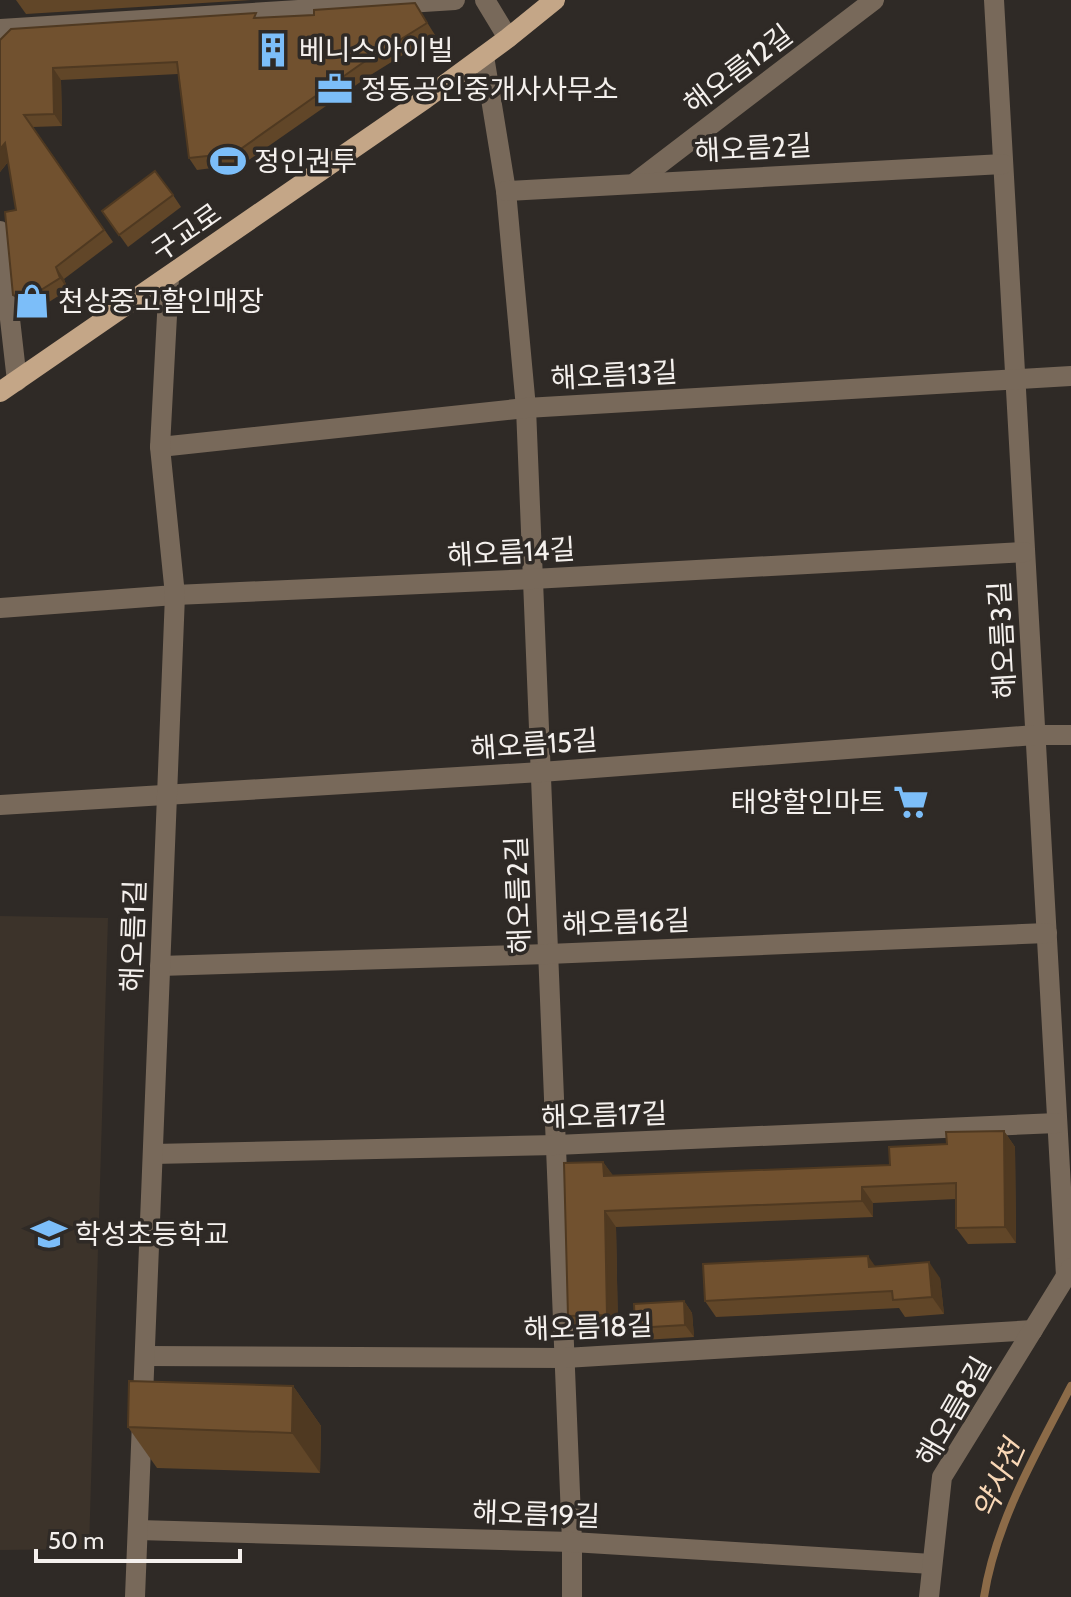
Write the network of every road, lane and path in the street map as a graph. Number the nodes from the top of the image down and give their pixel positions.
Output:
1 (455, 0) edge
2 (485, 0) edge
3 (555, 0) edge
4 (874, 0) edge
5 (994, 0) edge
6 (314, 5) edge
7 (135, 10) edge
8 (0, 29) edge
9 (508, 38) junction
10 (484, 56) junction
11 (1003, 164) junction
12 (636, 182) junction
13 (506, 191) junction
14 (0, 231) edge
15 (169, 278) junction
16 (1071, 376) edge
17 (1016, 381) junction
18 (8, 386) edge
19 (526, 408) junction
20 (160, 447) junction
21 (1025, 552) junction
22 (533, 579) junction
23 (175, 595) junction
24 (0, 608) edge
25 (1035, 735) junction
26 (1071, 735) edge
27 (541, 772) junction
28 (167, 797) junction
29 (0, 805) edge
30 (1047, 933) junction
31 (548, 954) junction
32 (160, 966) junction
33 (1057, 1123) junction
34 (556, 1145) junction
35 (153, 1154) junction
36 (1068, 1272) edge
37 (1033, 1330) junction
38 (145, 1356) junction
39 (565, 1358) junction
40 (138, 1530) junction
41 (572, 1542) junction
42 (932, 1564) junction
43 (135, 1597) edge
44 (572, 1597) edge
45 (929, 1597) edge

1 - 6 street
2 - 9 street
3 - 9 main road, 구교로
4 - 12 street, 해오름12길
5 - 11 street, 해오름3길
6 - 7 street
7 - 8 street
9 - 10 main road, 구교로
10 - 13 street, 해오름2길
10 - 15 main road, 구교로
11 - 12 street, 해오름2길
11 - 17 street, 해오름3길
12 - 13 street, 해오름2길
13 - 19 street, 해오름2길
14 - 18 street
15 - 18 main road, 구교로
15 - 20 street, 해오름1길
16 - 17 street, 해오름13길
17 - 19 street, 해오름13길
17 - 21 street, 해오름3길
19 - 20 street, 해오름13길
19 - 22 street, 해오름2길
20 - 23 street, 해오름1길
21 - 22 street, 해오름14길
21 - 25 street, 해오름3길
22 - 23 street, 해오름14길
22 - 27 street, 해오름2길
23 - 24 street, 해오름14길
23 - 28 street, 해오름1길
25 - 26 street, 해오름15길
25 - 27 street, 해오름15길
25 - 30 street, 해오름3길
27 - 28 street, 해오름15길
27 - 31 street, 해오름2길
28 - 29 street, 해오름15길
28 - 32 street, 해오름1길
30 - 31 street, 해오름16길
30 - 33 street, 해오름3길
31 - 32 street, 해오름16길
31 - 34 street, 해오름2길
32 - 35 street, 해오름1길
33 - 34 street, 해오름17길
33 - 36 street, 해오름3길
34 - 35 street, 해오름17길
34 - 39 street, 해오름2길
35 - 38 street, 해오름1길
36 - 37 street, 해오름8길
37 - 39 street, 해오름18길
37 - 42 street, 해오름8길
38 - 39 street, 해오름18길
38 - 40 street, 해오름1길
39 - 41 street, 해오름2길
40 - 41 street, 해오름19길
40 - 43 street, 해오름1길
41 - 42 street, 해오름19길
41 - 44 street, 해오름2길
42 - 45 street, 해오름8길

